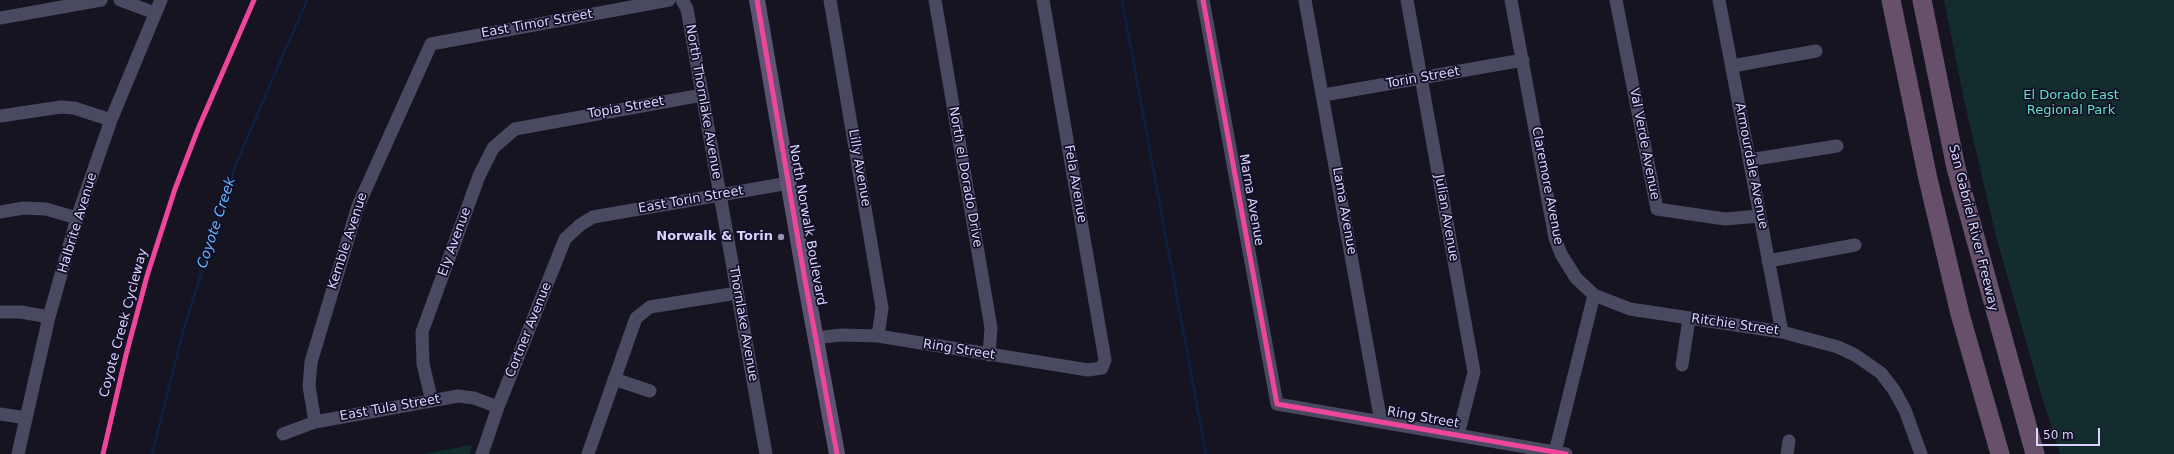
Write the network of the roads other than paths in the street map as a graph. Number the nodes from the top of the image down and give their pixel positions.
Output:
1 (101, 0) edge
2 (120, 0) edge
3 (161, 0) edge
4 (669, 0) edge
5 (757, 0) edge
6 (830, 0) edge
7 (935, 0) edge
8 (1043, 0) edge
9 (1203, 0) edge
10 (1306, 0) edge
11 (1407, 0) edge
12 (1511, 0) edge
13 (1616, 0) edge
14 (1719, 0) edge
15 (1891, 0) edge
16 (1922, 0) edge
17 (76, 2) edge
18 (685, 4) edge
19 (155, 13) junction
20 (0, 18) edge
21 (451, 39) joint
22 (1816, 51) dead end
23 (1523, 60) junction
24 (1732, 66) junction
25 (1421, 78) junction
26 (702, 95) junction
27 (1324, 95) junction
28 (0, 116) edge
29 (112, 120) junction
30 (550, 122) joint
31 (1837, 146) dead end
32 (1749, 160) junction
33 (788, 182) junction
34 (719, 195) junction
35 (0, 212) edge
36 (1760, 216) junction
37 (593, 217) joint
38 (77, 218) junction
39 (1855, 245) dead end
40 (1768, 261) junction
41 (737, 293) junction
42 (1594, 295) junction
43 (0, 312) edge
44 (49, 317) junction
45 (1689, 319) junction
46 (1782, 332) junction
47 (878, 336) junction
48 (816, 338) junction
49 (989, 355) junction
50 (1682, 365) dead end
51 (1102, 368) joint
52 (614, 379) junction
53 (650, 391) dead end
54 (432, 401) junction
55 (1277, 404) joint
56 (498, 407) junction
57 (0, 414) edge
58 (26, 418) junction
59 (315, 422) junction
60 (1381, 422) junction
61 (283, 434) dead end
62 (1458, 435) junction
63 (1561, 453) edge
64 (18, 454) edge
65 (482, 454) edge
66 (588, 454) edge
67 (766, 454) edge
68 (837, 454) edge
69 (1921, 454) edge
70 (2000, 454) edge
71 (2035, 454) edge

1 - 17 street
2 - 19 street
3 - 19 street, Halbrite Avenue
4 - 21 street, East Timor Street
5 - 33 main road, North Norwalk Boulevard
6 - 47 street, Lilly Avenue
7 - 49 street, North el Dorado Drive
8 - 51 street, Fela Avenue
9 - 55 street, Marna Avenue
10 - 27 street, Lama Avenue
11 - 25 street, Julian Avenue
12 - 23 street, Claremore Avenue
13 - 36 street, Val Verde Avenue
14 - 24 street, Armourdale Avenue
15 - 70 highway
16 - 71 highway, San Gabriel River Freeway
17 - 20 street
18 - 26 street, North Thornlake Avenue
19 - 29 street, Halbrite Avenue
21 - 59 street, Kemble Avenue
22 - 24 street
23 - 25 street, Torin Street
23 - 42 street, Claremore Avenue
24 - 32 street, Armourdale Avenue
25 - 27 street, Torin Street
25 - 62 street, Julian Avenue
26 - 30 street, Topia Street
26 - 34 street, North Thornlake Avenue
27 - 60 street, Lama Avenue
28 - 29 street
29 - 38 street, Halbrite Avenue
30 - 54 street, Ely Avenue
31 - 32 street
32 - 36 street, Armourdale Avenue
33 - 34 street, East Torin Street
33 - 48 main road, North Norwalk Boulevard
34 - 37 street, East Torin Street
34 - 41 street, Thornlake Avenue
35 - 38 street
36 - 40 street, Armourdale Avenue
37 - 56 street, Cortner Avenue
38 - 44 street, Halbrite Avenue
39 - 40 street
40 - 46 street, Armourdale Avenue
41 - 52 street
41 - 67 street, Thornlake Avenue
42 - 45 street, Ritchie Street
42 - 63 street
43 - 44 street
44 - 58 street, Halbrite Avenue
45 - 46 street, Ritchie Street
45 - 50 street
46 - 69 street, Ritchie Street
47 - 48 street, Ring Street
47 - 49 street, Ring Street
48 - 68 main road, North Norwalk Boulevard
49 - 51 street, Ring Street
52 - 53 street
52 - 66 street
54 - 56 street, East Tula Street
54 - 59 street, East Tula Street
55 - 60 street, Ring Street
56 - 65 street, Cortner Avenue
57 - 58 street
58 - 64 street, Halbrite Avenue
59 - 61 street, East Tula Street
60 - 62 street, Ring Street
62 - 63 street, Ring Street

